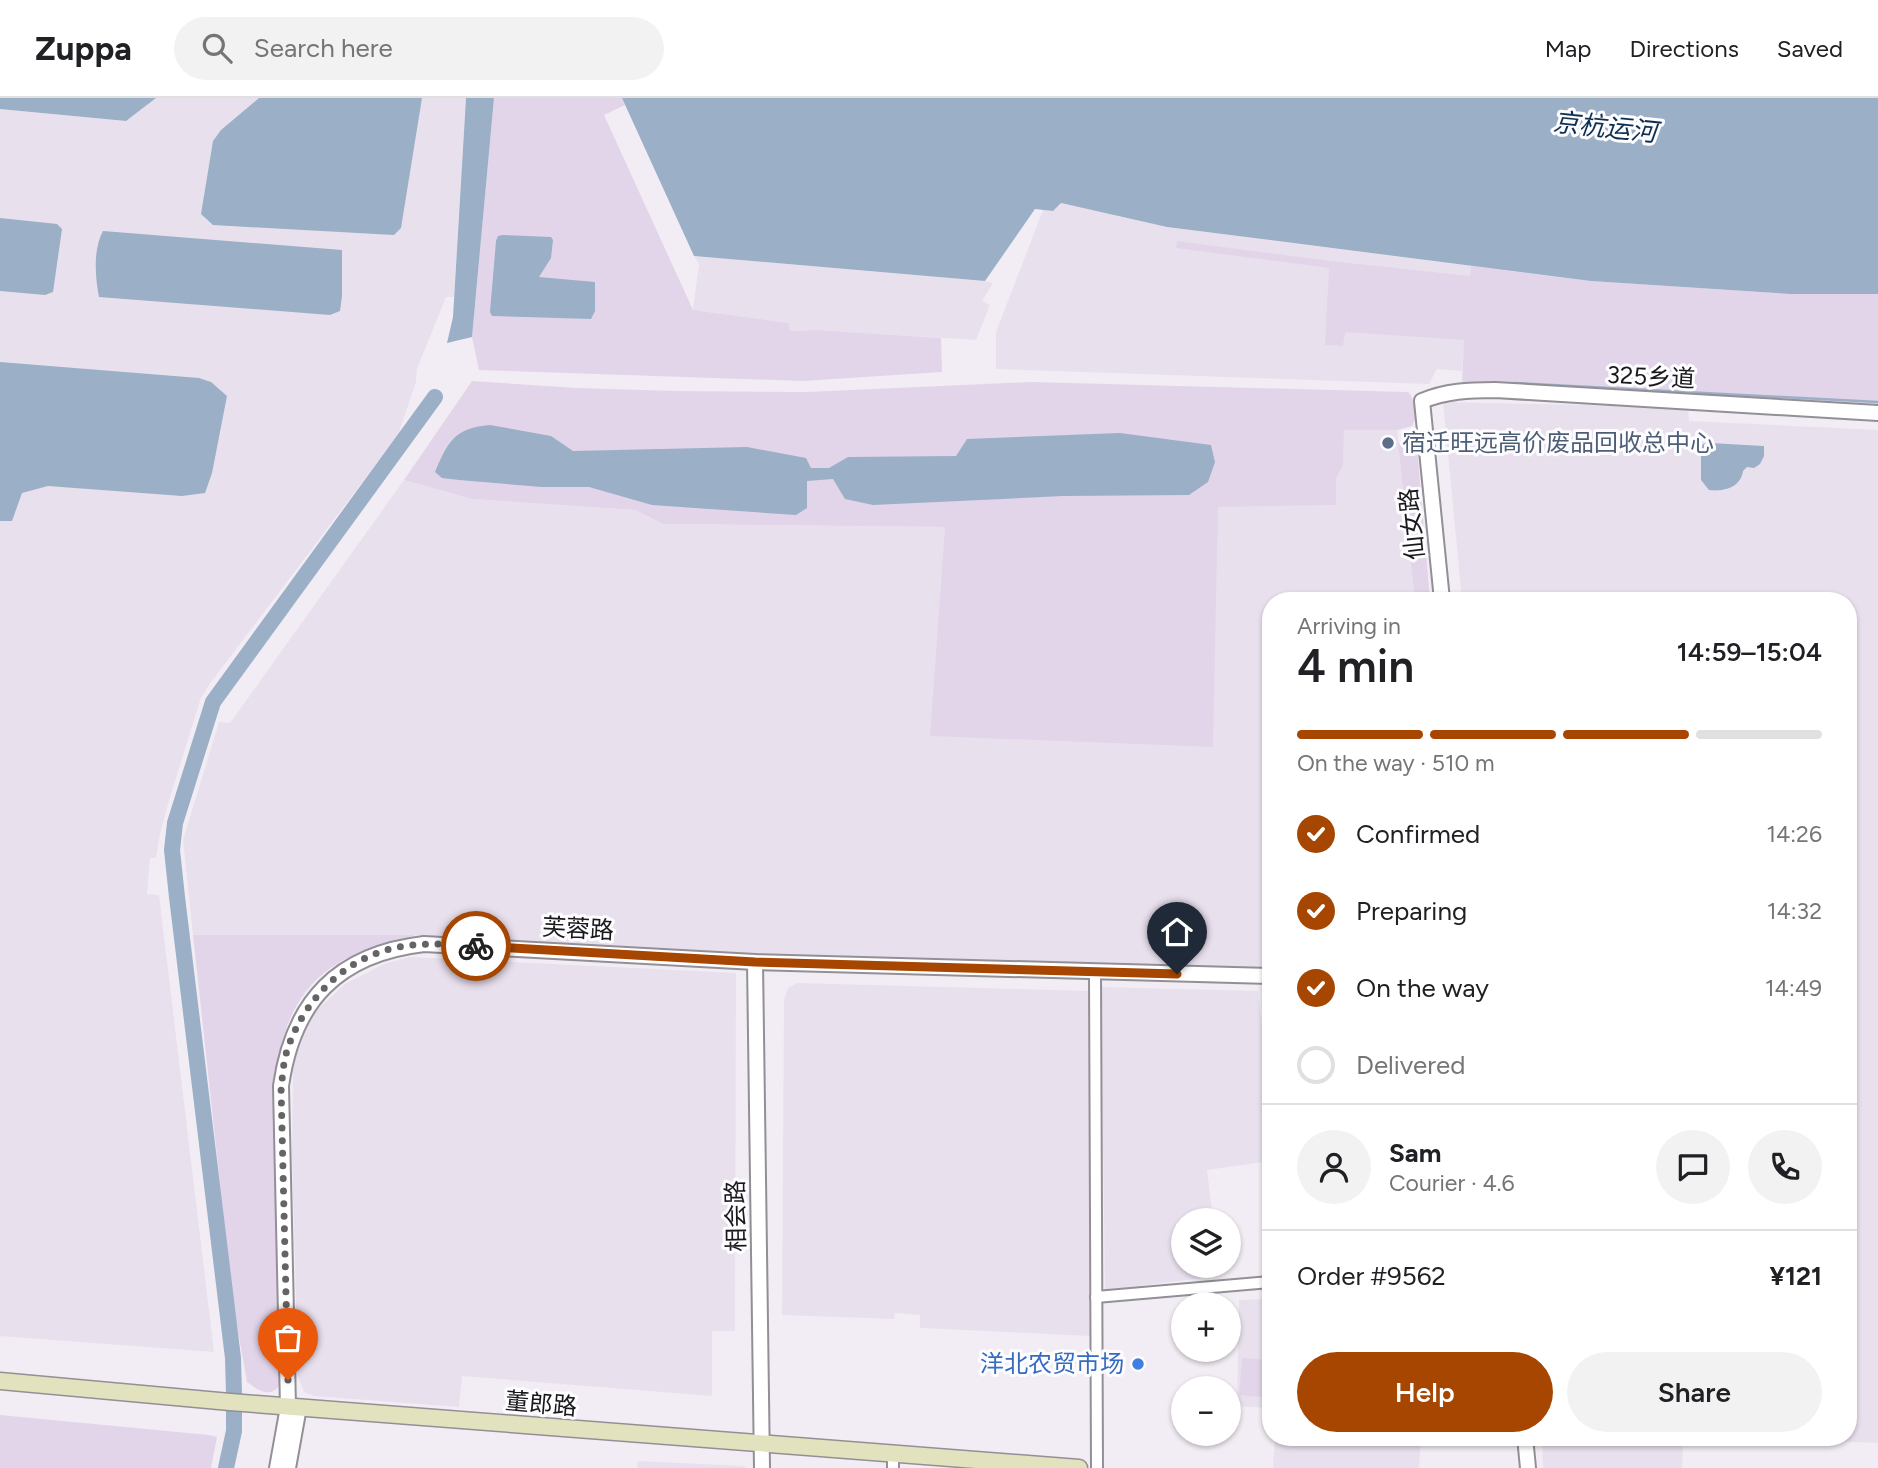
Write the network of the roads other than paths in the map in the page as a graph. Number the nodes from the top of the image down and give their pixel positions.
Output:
1 (1422, 401) joint
2 (1878, 413) edge
3 (1441, 592) edge
4 (755, 962) junction
5 (1095, 972) junction
6 (1262, 976) edge
7 (1262, 1283) edge
8 (1096, 1297) junction
9 (0, 1381) edge
10 (294, 1407) junction
11 (763, 1444) junction
12 (1526, 1446) edge
13 (893, 1461) edge
14 (277, 1468) edge
15 (288, 1468) edge
16 (762, 1468) edge
17 (1079, 1468) edge
18 (1097, 1468) edge
19 (1528, 1468) edge

1 - 2 street, 325乡道
1 - 3 street, 仙女路
4 - 5 street, 芙蓉路
4 - 10 street, 芙蓉路
4 - 11 street, 相会路
5 - 6 street, 芙蓉路
5 - 8 street
7 - 8 street
8 - 18 street
9 - 10 main road, 董郎路
10 - 11 main road, 董郎路
10 - 14 street
10 - 15 street
11 - 13 main road, 董郎路
11 - 16 street, 相会路
12 - 19 street
13 - 17 main road, 董郎路

